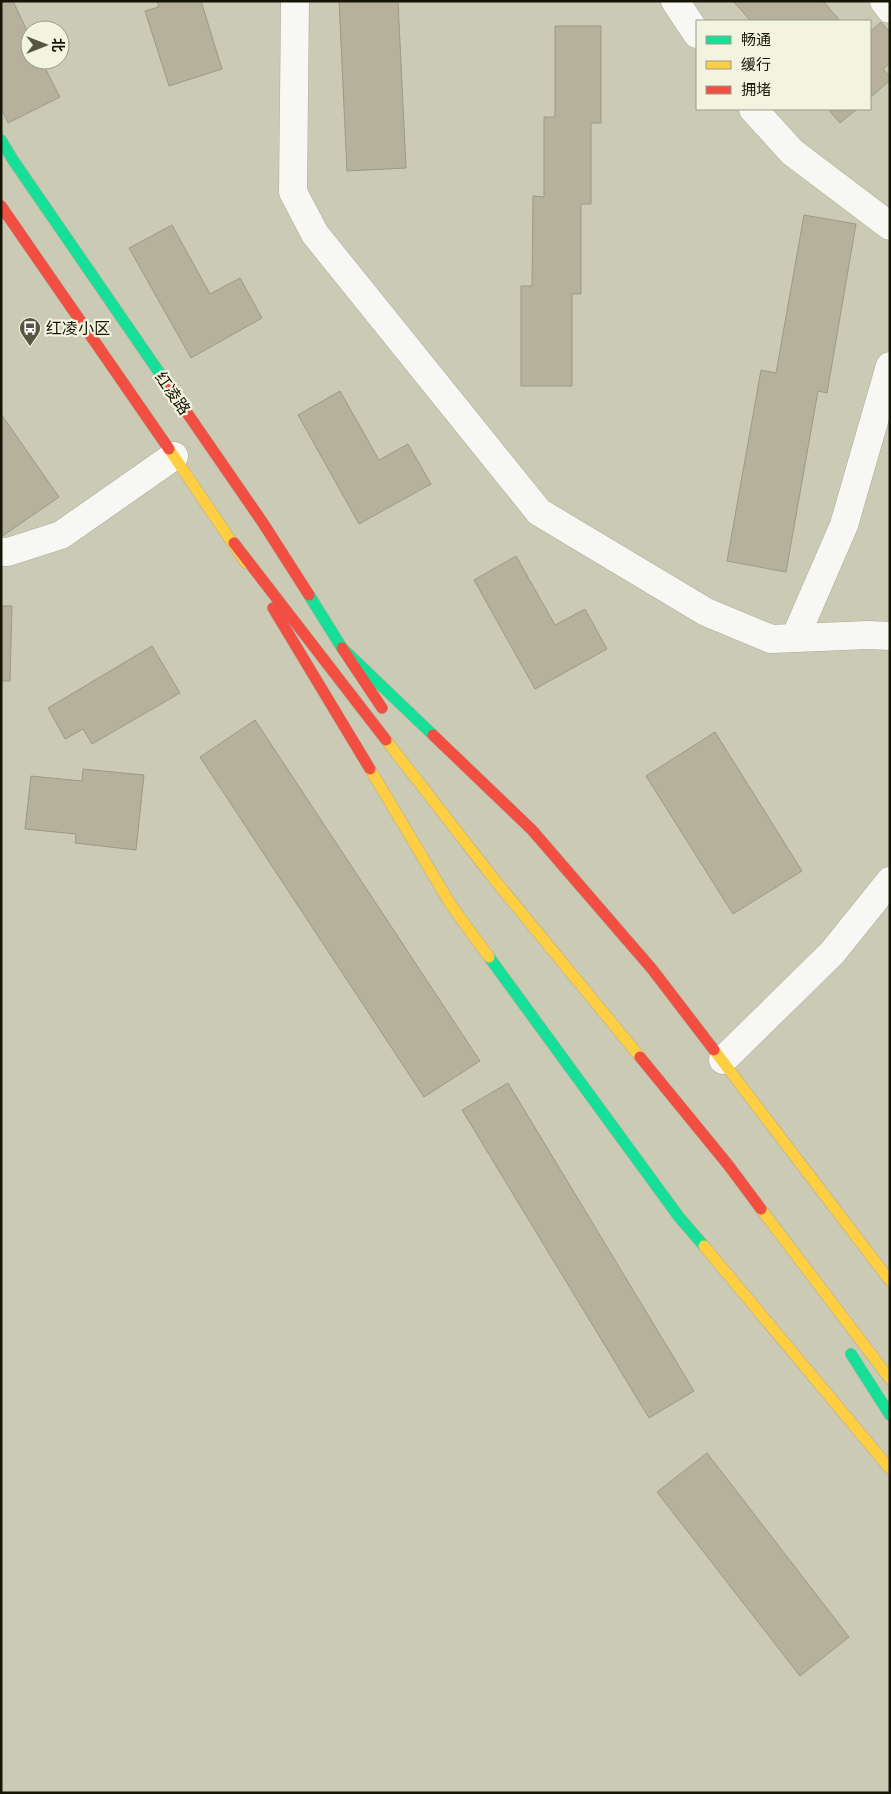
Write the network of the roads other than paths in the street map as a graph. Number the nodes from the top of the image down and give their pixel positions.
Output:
1 (296, 1) edge
2 (675, 1) edge
3 (884, 1) edge
4 (890, 9) edge
5 (696, 32) edge
6 (755, 110) edge
7 (1, 140) edge
8 (1, 206) edge
9 (890, 226) edge
10 (890, 366) edge
11 (174, 456) junction
12 (234, 543) junction
13 (1, 552) edge
14 (890, 636) edge
15 (795, 638) junction
16 (342, 648) junction
17 (386, 714) dead end
18 (413, 755) dead end
19 (494, 879) junction
20 (890, 881) edge
21 (723, 1060) junction
22 (729, 1166) junction
23 (890, 1281) edge
24 (815, 1299) dead end
25 (847, 1349) dead end
26 (890, 1379) edge
27 (890, 1415) edge
28 (890, 1469) edge

1 - 15 street
2 - 5 street
3 - 4 street
6 - 9 street
7 - 16 main road, 红凌路
8 - 11 main road
10 - 15 street
11 - 12 main road
11 - 13 street
12 - 19 main road
12 - 28 main road
14 - 15 street
16 - 17 main road
16 - 21 main road
18 - 19 main road
19 - 22 main road
20 - 21 street
21 - 23 main road
22 - 24 main road
22 - 26 main road
25 - 27 main road

